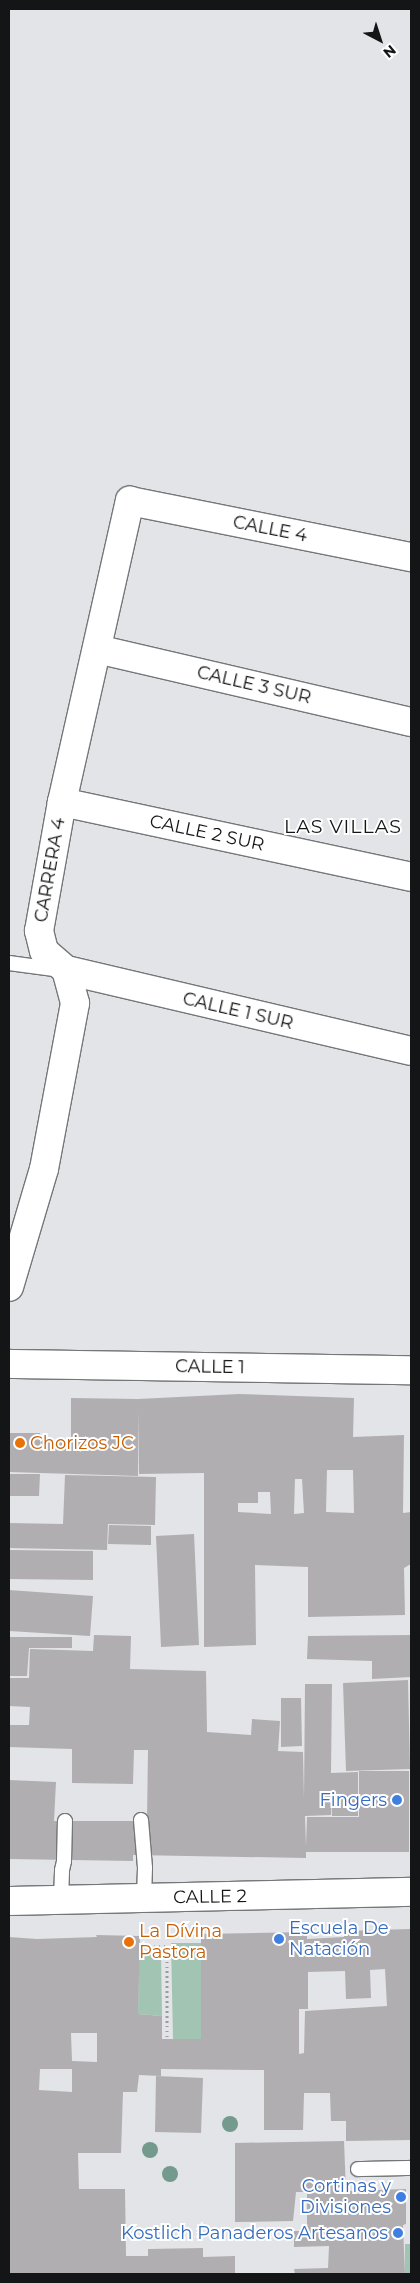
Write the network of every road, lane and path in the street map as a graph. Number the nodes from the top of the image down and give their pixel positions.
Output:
1 (130, 501) joint
2 (411, 557) edge
3 (97, 649) junction
4 (411, 722) edge
5 (62, 802) junction
6 (411, 877) edge
7 (9, 964) edge
8 (66, 970) junction
9 (411, 1051) edge
10 (9, 1287) edge
11 (9, 1364) edge
12 (411, 1370) edge
13 (141, 1820) dead end
14 (65, 1821) dead end
15 (411, 1892) edge
16 (144, 1898) junction
17 (60, 1900) junction
18 (9, 1901) edge
19 (139, 1947) dead end
20 (167, 2039) dead end
21 (411, 2168) edge
22 (358, 2170) dead end

1 - 2 street, CALLE 4
1 - 3 street, CARRERA 4
3 - 4 street, CALLE 3 SUR
3 - 5 street, CARRERA 4
5 - 6 street, CALLE 2 SUR
5 - 8 street, CARRERA 4
7 - 8 lane
8 - 9 street, CALLE 1 SUR
8 - 10 street
11 - 12 street, CALLE 1
13 - 16 lane
14 - 17 lane
15 - 16 street, CALLE 2
16 - 17 street, CALLE 2
17 - 18 street, CALLE 2
19 - 20 path
21 - 22 lane

